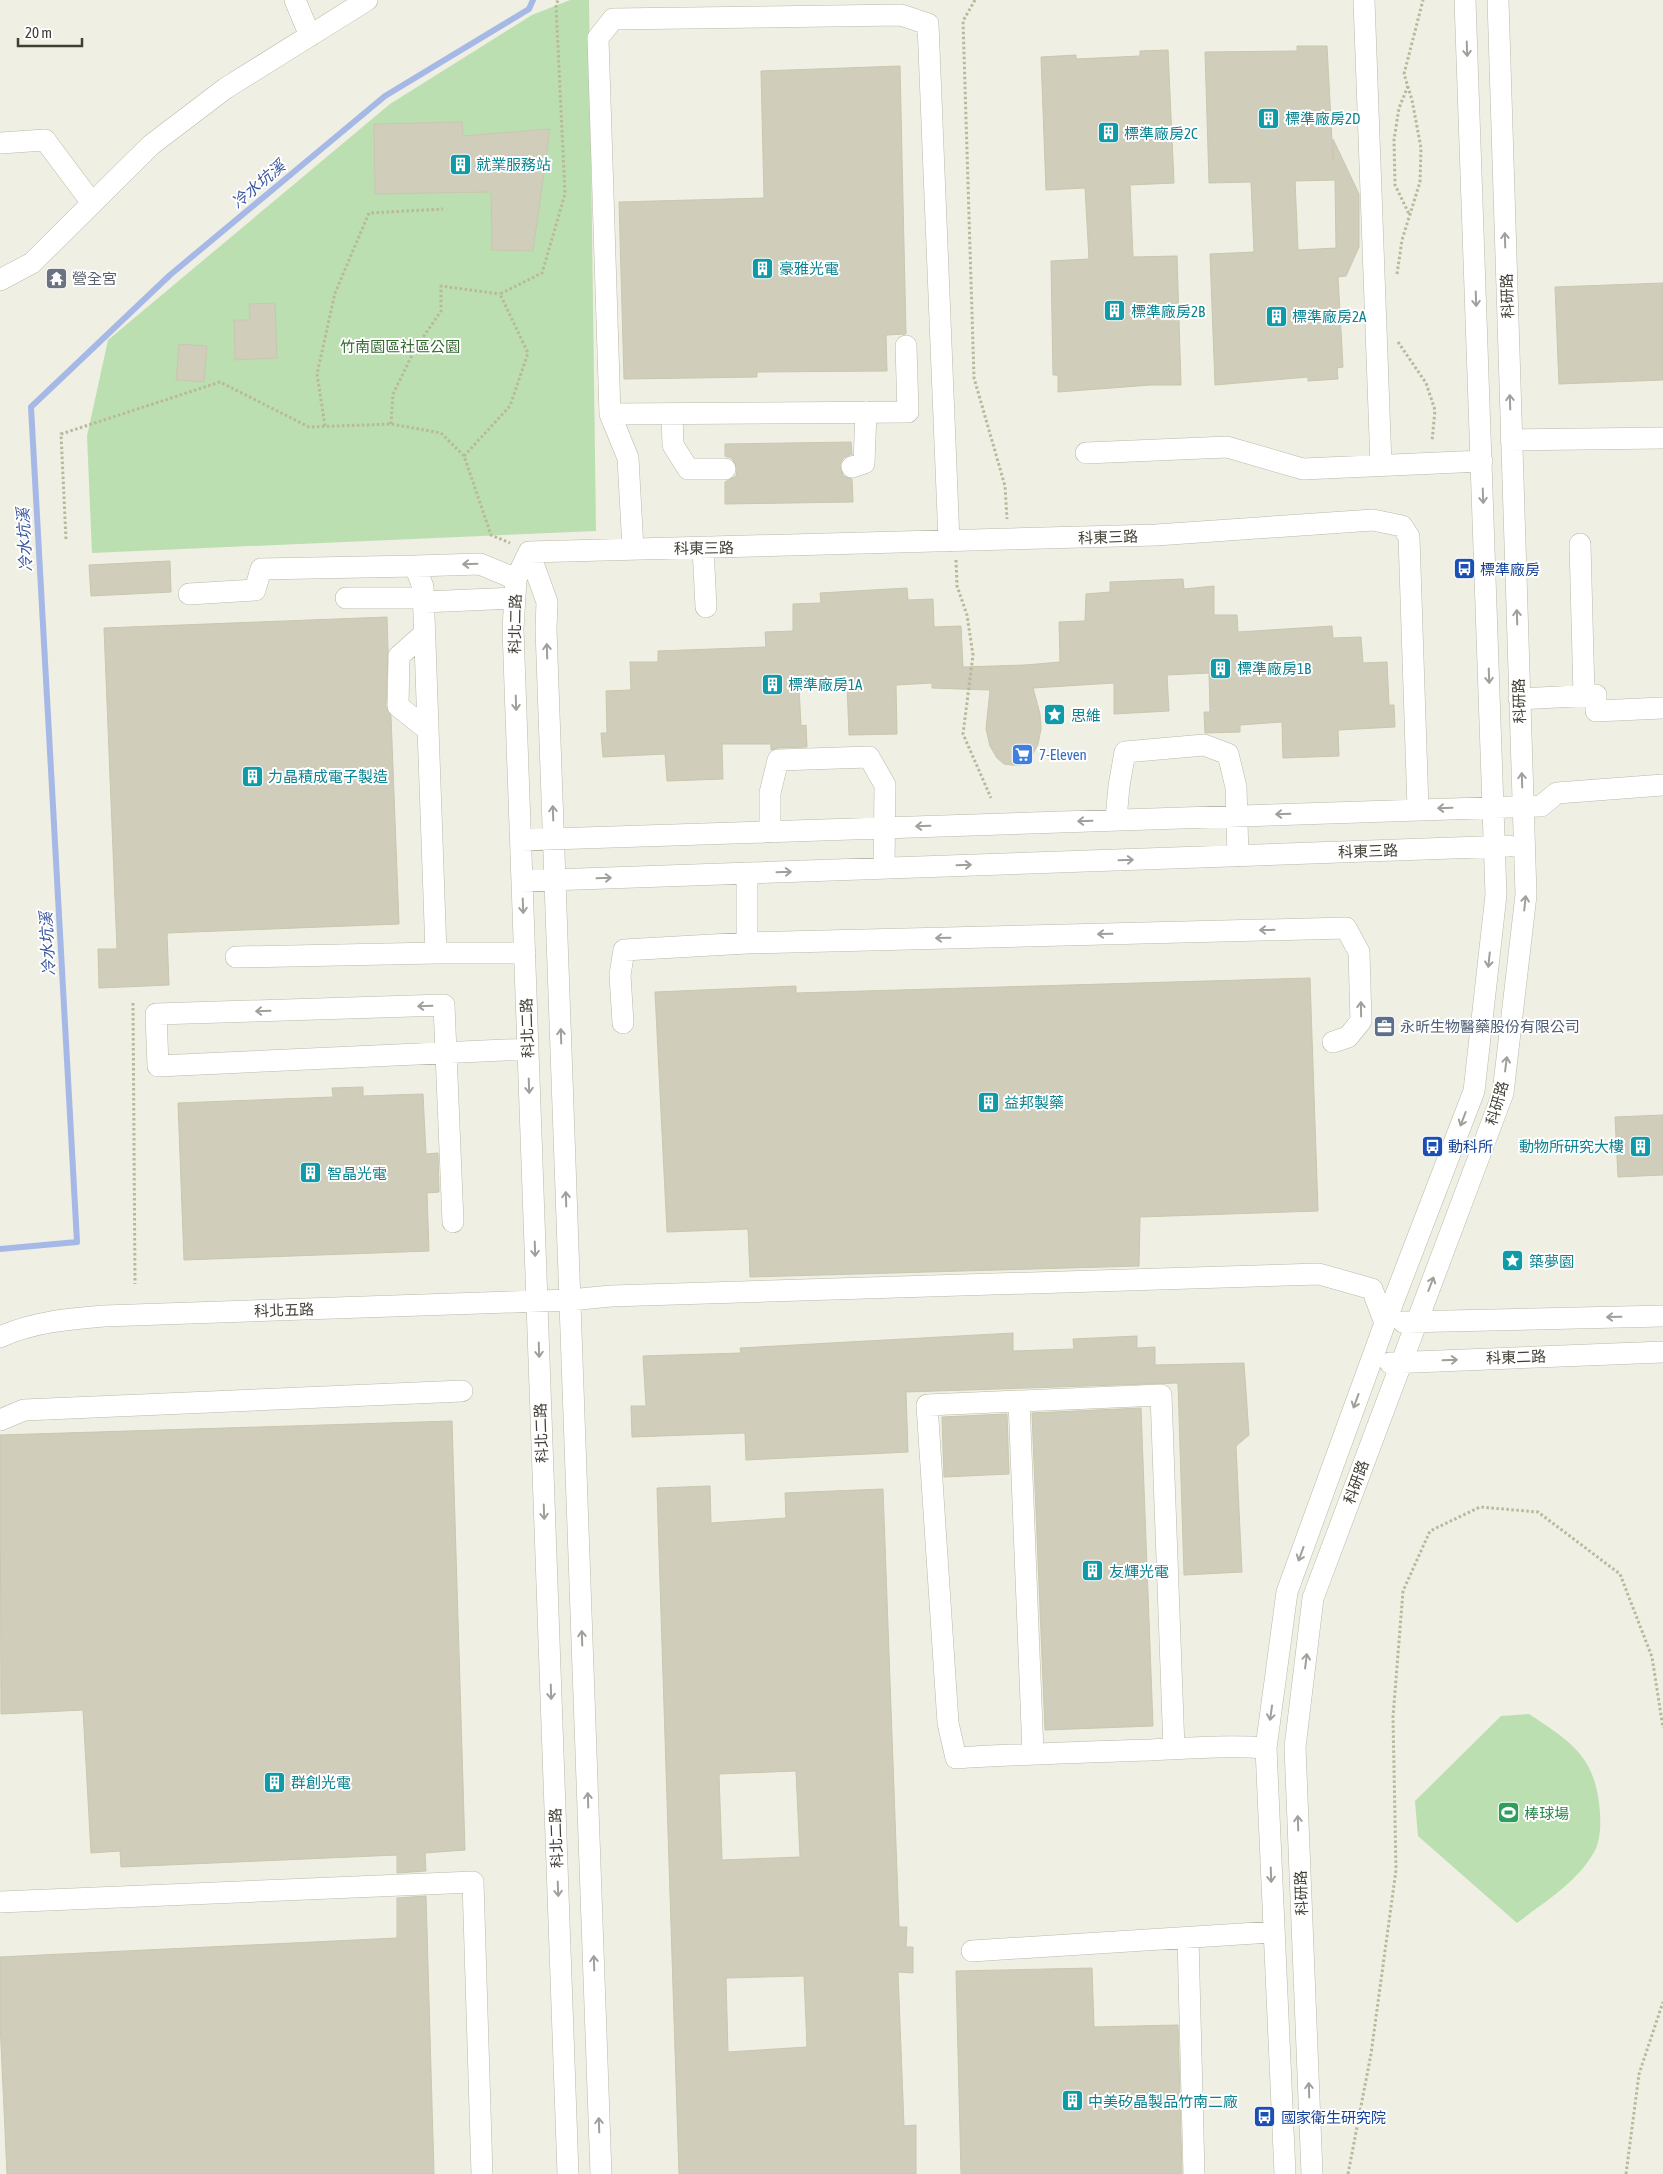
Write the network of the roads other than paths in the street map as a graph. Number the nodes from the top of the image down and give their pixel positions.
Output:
1 (295, 0) edge
2 (367, 0) edge
3 (1364, 0) edge
4 (1465, 0) edge
5 (1498, 0) edge
6 (310, 36) junction
7 (0, 144) edge
8 (92, 203) junction
9 (0, 280) edge
10 (906, 346) dead end
11 (866, 412) junction
12 (610, 414) junction
13 (672, 414) junction
14 (1663, 438) edge
15 (1511, 440) junction
16 (1086, 453) dead end
17 (1482, 461) junction
18 (1381, 465) junction
19 (852, 467) dead end
20 (725, 470) dead end
21 (1580, 544) dead end
22 (704, 548) junction
23 (953, 548) junction
24 (634, 549) junction
25 (528, 552) junction
26 (415, 566) junction
27 (515, 588) junction
28 (189, 594) dead end
29 (346, 598) dead end
30 (423, 600) junction
31 (706, 607) dead end
32 (424, 632) junction
33 (1584, 695) junction
34 (1519, 699) junction
35 (1663, 708) edge
36 (428, 730) junction
37 (1663, 785) edge
38 (1523, 805) junction
39 (1494, 806) junction
40 (1418, 809) junction
41 (1238, 815) junction
42 (1116, 820) junction
43 (884, 828) junction
44 (770, 832) junction
45 (554, 839) junction
46 (521, 840) junction
47 (1524, 846) junction
48 (1495, 847) junction
49 (1238, 856) junction
50 (884, 868) junction
51 (747, 873) junction
52 (555, 880) junction
53 (522, 881) junction
54 (747, 943) junction
55 (436, 953) junction
56 (525, 953) junction
57 (236, 957) dead end
58 (623, 1022) dead end
59 (1334, 1042) dead end
60 (528, 1048) junction
61 (447, 1052) junction
62 (453, 1222) dead end
63 (570, 1300) junction
64 (537, 1301) junction
65 (1663, 1316) edge
66 (1416, 1322) junction
67 (1385, 1323) junction
68 (0, 1337) edge
69 (1663, 1352) edge
70 (1401, 1362) junction
71 (1370, 1364) junction
72 (462, 1391) dead end
73 (1019, 1401) junction
74 (0, 1420) edge
75 (1266, 1748) junction
76 (1174, 1749) junction
77 (1033, 1754) junction
78 (0, 1902) edge
79 (1273, 1932) junction
80 (1188, 1938) junction
81 (972, 1951) dead end
82 (482, 2174) edge
83 (568, 2174) edge
84 (601, 2174) edge
85 (1194, 2174) edge
86 (1285, 2174) edge
87 (1312, 2174) edge

1 - 6 street
2 - 6 street
3 - 18 street
4 -> 17 street, 科研路
15 -> 5 street, 科研路
6 - 8 street
7 - 8 street
8 - 9 street
10 - 11 street
11 - 13 street
11 - 19 street
12 - 13 street
12 - 23 street
12 - 24 street
13 - 20 street
14 - 15 street
34 -> 15 street, 科研路
16 - 18 street
17 - 18 street
17 -> 39 street, 科研路
21 - 33 street
22 - 23 street, 科東三路
22 - 24 street, 科東三路
22 - 31 street
23 - 40 street, 科東三路
24 - 25 street, 科東三路
25 - 27 street, 科北二路
45 -> 25 street, 科北二路
27 -> 26 street
26 - 28 street
26 - 30 street
27 - 30 street
27 -> 46 street, 科北二路
29 - 30 street
30 - 32 street
32 - 36 street
32 - 36 street
33 - 34 street
33 - 35 street
38 -> 34 street, 科研路
36 - 55 street
37 - 38 street
38 - 39 street
38 - 47 street, 科研路
39 -> 40 street
39 - 48 street, 科研路
40 -> 41 street
41 - 42 street
41 - 42 street
41 - 49 street
42 -> 43 street
43 - 44 street
43 - 44 street
43 - 50 street
44 - 45 street
45 - 46 street
45 - 52 street, 科北二路
46 - 53 street, 科北二路
47 - 48 street, 科東三路
66 -> 47 street, 科研路
48 - 49 street, 科東三路
48 -> 67 street, 科研路
50 -> 49 street, 科東三路
51 -> 50 street, 科東三路
52 -> 51 street, 科東三路
51 - 54 street
52 - 53 street, 科東三路
63 -> 52 street, 科北二路
53 -> 56 street, 科北二路
54 - 58 street
59 -> 54 street
55 - 56 street
55 - 57 street
56 - 60 street, 科北二路
60 - 61 street
60 -> 64 street, 科北二路
61 -> 61 street
61 - 62 street
63 - 64 street, 科北五路
63 - 67 street, 科北五路
84 -> 63 street, 科北二路
64 - 68 street, 科北五路
64 -> 83 street, 科北二路
65 -> 66 street
66 - 67 street
66 - 70 street, 科研路
67 - 71 street, 科研路
70 -> 69 street, 科東二路
70 - 71 street, 科東二路
87 -> 70 street, 科研路
71 -> 75 street, 科研路
72 - 74 street
73 - 76 street
73 - 77 street
73 - 77 street
75 - 76 street
75 -> 79 street, 科研路
76 - 77 street
78 - 82 street
79 - 80 street
79 - 86 street, 科研路
80 - 81 street
80 - 85 street

